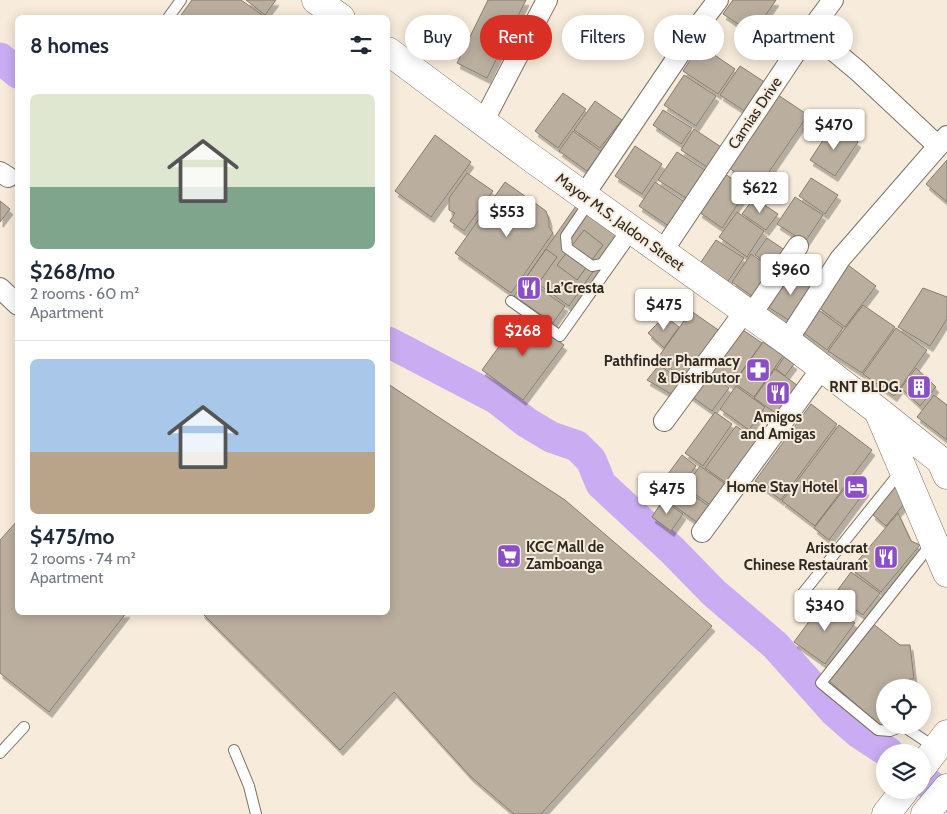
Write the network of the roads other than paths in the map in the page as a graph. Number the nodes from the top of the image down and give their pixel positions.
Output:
1 (181, 0) edge
2 (316, 0) edge
3 (547, 0) edge
4 (718, 0) edge
5 (833, 0) edge
6 (170, 15) edge
7 (337, 15) edge
8 (822, 15) edge
9 (390, 52) edge
10 (791, 60) edge
11 (845, 60) edge
12 (483, 122) junction
13 (942, 141) edge
14 (587, 197) junction
15 (631, 229) junction
16 (798, 246) dead end
17 (662, 252) junction
18 (0, 288) edge
19 (511, 301) dead end
20 (15, 302) edge
21 (748, 313) junction
22 (787, 341) junction
23 (822, 368) junction
24 (877, 410) junction
25 (664, 421) dead end
26 (945, 467) edge
27 (903, 469) junction
28 (702, 532) dead end
29 (934, 540) junction
30 (947, 573) edge
31 (803, 593) dead end
32 (24, 727) dead end
33 (938, 746) edge
34 (234, 750) dead end
35 (0, 754) edge
36 (897, 799) edge
37 (256, 814) edge
38 (886, 814) edge

1 - 6 lane
2 - 7 main road
3 - 12 street
4 - 14 street
5 - 8 street, Camias Drive
9 - 12 main road, Mayor M.S. Jaldon Street
10 - 17 street, Camias Drive
11 - 13 street
12 - 14 main road, Mayor M.S. Jaldon Street
13 - 22 street
14 - 15 main road, Mayor M.S. Jaldon Street
14 - 15 lane
15 - 17 main road, Mayor M.S. Jaldon Street
15 - 19 lane
16 - 21 street
17 - 21 main road, Mayor M.S. Jaldon Street
18 - 20 street
21 - 22 main road, Mayor M.S. Jaldon Street
21 - 25 street
22 - 23 main road, Mayor M.S. Jaldon Street
23 - 24 main road, Mayor M.S. Jaldon Street
23 - 28 street
24 - 26 main road, Mayor M.S. Jaldon Street
24 - 27 main road, Mayor M.S. Jaldon Street
27 - 29 main road, Mayor M.S. Jaldon Street
27 - 31 lane
29 - 30 main road, Mayor M.S. Jaldon Street
29 - 33 lane
32 - 35 lane
34 - 37 lane
36 - 38 main road

